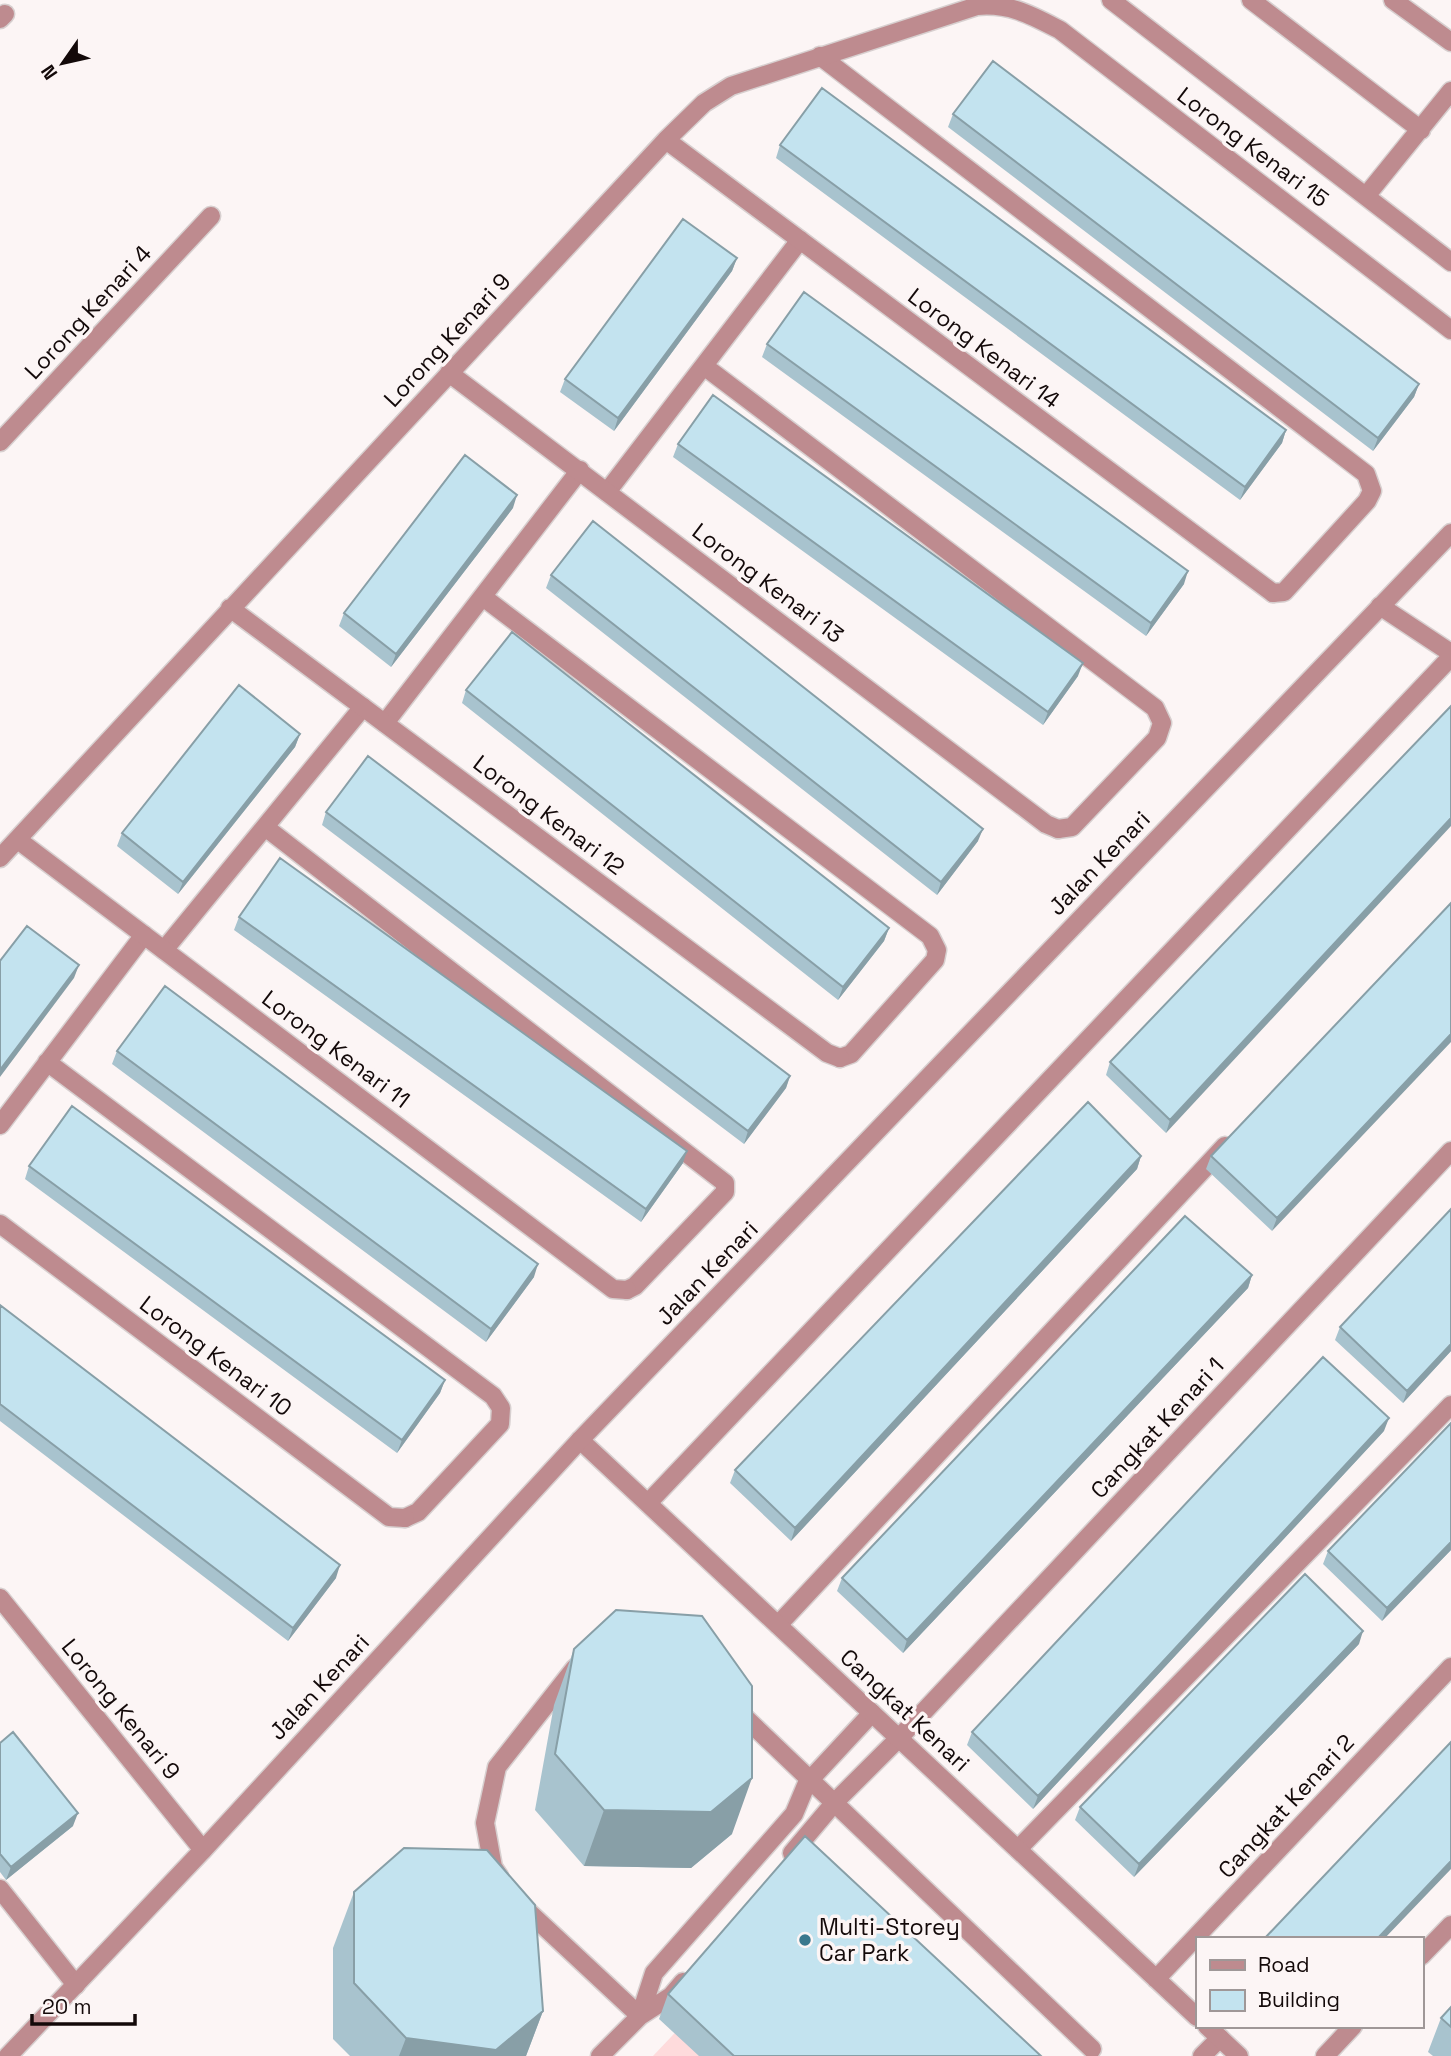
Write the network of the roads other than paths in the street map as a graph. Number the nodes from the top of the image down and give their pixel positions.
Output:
1 (1111, 0) edge
2 (1251, 0) edge
3 (1393, 0) edge
4 (1021, 9) joint
5 (1451, 42) edge
6 (820, 56) junction
7 (1451, 91) edge
8 (1421, 130) junction
9 (666, 140) junction
10 (1366, 196) junction
11 (211, 216) dead end
12 (800, 240) junction
13 (1451, 262) edge
14 (1451, 330) edge
15 (704, 366) junction
16 (449, 373) junction
17 (0, 442) edge
18 (580, 470) junction
19 (607, 492) junction
20 (1451, 533) edge
21 (483, 597) junction
22 (1380, 606) junction
23 (230, 608) junction
24 (1451, 655) edge
25 (363, 707) junction
26 (385, 723) junction
27 (265, 827) junction
28 (18, 839) junction
29 (0, 858) edge
30 (144, 935) junction
31 (164, 950) junction
32 (47, 1062) junction
33 (0, 1125) edge
34 (1241, 1129) edge
35 (1451, 1151) edge
36 (0, 1224) edge
37 (1451, 1405) edge
38 (580, 1440) junction
39 (648, 1503) junction
40 (0, 1598) edge
41 (778, 1625) junction
42 (588, 1651) edge
43 (1451, 1667) edge
44 (723, 1696) edge
45 (872, 1713) junction
46 (899, 1738) junction
47 (811, 1779) junction
48 (835, 1802) junction
49 (1018, 1849) junction
50 (203, 1850) junction
51 (783, 1863) edge
52 (0, 1889) edge
53 (1451, 1925) edge
54 (1423, 1954) edge
55 (697, 1965) edge
56 (1156, 1979) junction
57 (76, 1984) junction
58 (639, 2016) junction
59 (1196, 2016) edge
60 (1351, 2028) edge
61 (1213, 2032) edge
62 (1092, 2049) dead end
63 (8, 2056) edge
64 (600, 2056) edge
65 (1202, 2056) edge
66 (1240, 2056) edge
67 (1325, 2056) edge

1 - 10 street
2 - 8 street
3 - 5 street
4 - 6 street, Lorong Kenari 9
4 - 14 street, Lorong Kenari 15
6 - 9 street, Lorong Kenari 9
6 - 12 street, Lorong Kenari 14
7 - 8 street
8 - 10 street
9 - 12 street, Lorong Kenari 14
9 - 16 street, Lorong Kenari 9
10 - 13 street
11 - 17 street, Lorong Kenari 4
12 - 15 street
15 - 19 street
15 - 19 street, Lorong Kenari 13
16 - 18 street, Lorong Kenari 13
16 - 23 street, Lorong Kenari 9
18 - 19 street, Lorong Kenari 13
18 - 21 street
20 - 22 street, Jalan Kenari
21 - 26 street
21 - 26 street, Lorong Kenari 12
22 - 24 street
22 - 38 street, Jalan Kenari
23 - 25 street, Lorong Kenari 12
23 - 28 street, Lorong Kenari 9
24 - 39 street
25 - 26 street, Lorong Kenari 12
25 - 27 street
27 - 31 street
27 - 31 street, Lorong Kenari 11
28 - 29 street, Lorong Kenari 9
28 - 30 street, Lorong Kenari 11
30 - 31 street, Lorong Kenari 11
30 - 32 street
32 - 33 street
32 - 36 street, Lorong Kenari 10
34 - 41 street
35 - 46 street, Cangkat Kenari 1
37 - 49 street
38 - 39 street, Cangkat Kenari
38 - 50 street, Jalan Kenari
39 - 41 street, Cangkat Kenari
40 - 50 street, Lorong Kenari 9
41 - 45 street, Cangkat Kenari
42 - 58 street
43 - 56 street, Cangkat Kenari 2
44 - 47 street
45 - 46 street, Cangkat Kenari
45 - 47 street
46 - 48 street, Cangkat Kenari 1
46 - 49 street, Cangkat Kenari
47 - 48 street
47 - 58 street
48 - 51 street, Cangkat Kenari 1
48 - 62 street
49 - 56 street, Cangkat Kenari
50 - 57 street, Jalan Kenari
52 - 57 street
53 - 54 street
55 - 58 street
56 - 59 street, Cangkat Kenari
57 - 63 street, Jalan Kenari
58 - 64 street
60 - 67 street
61 - 65 street
61 - 66 street

